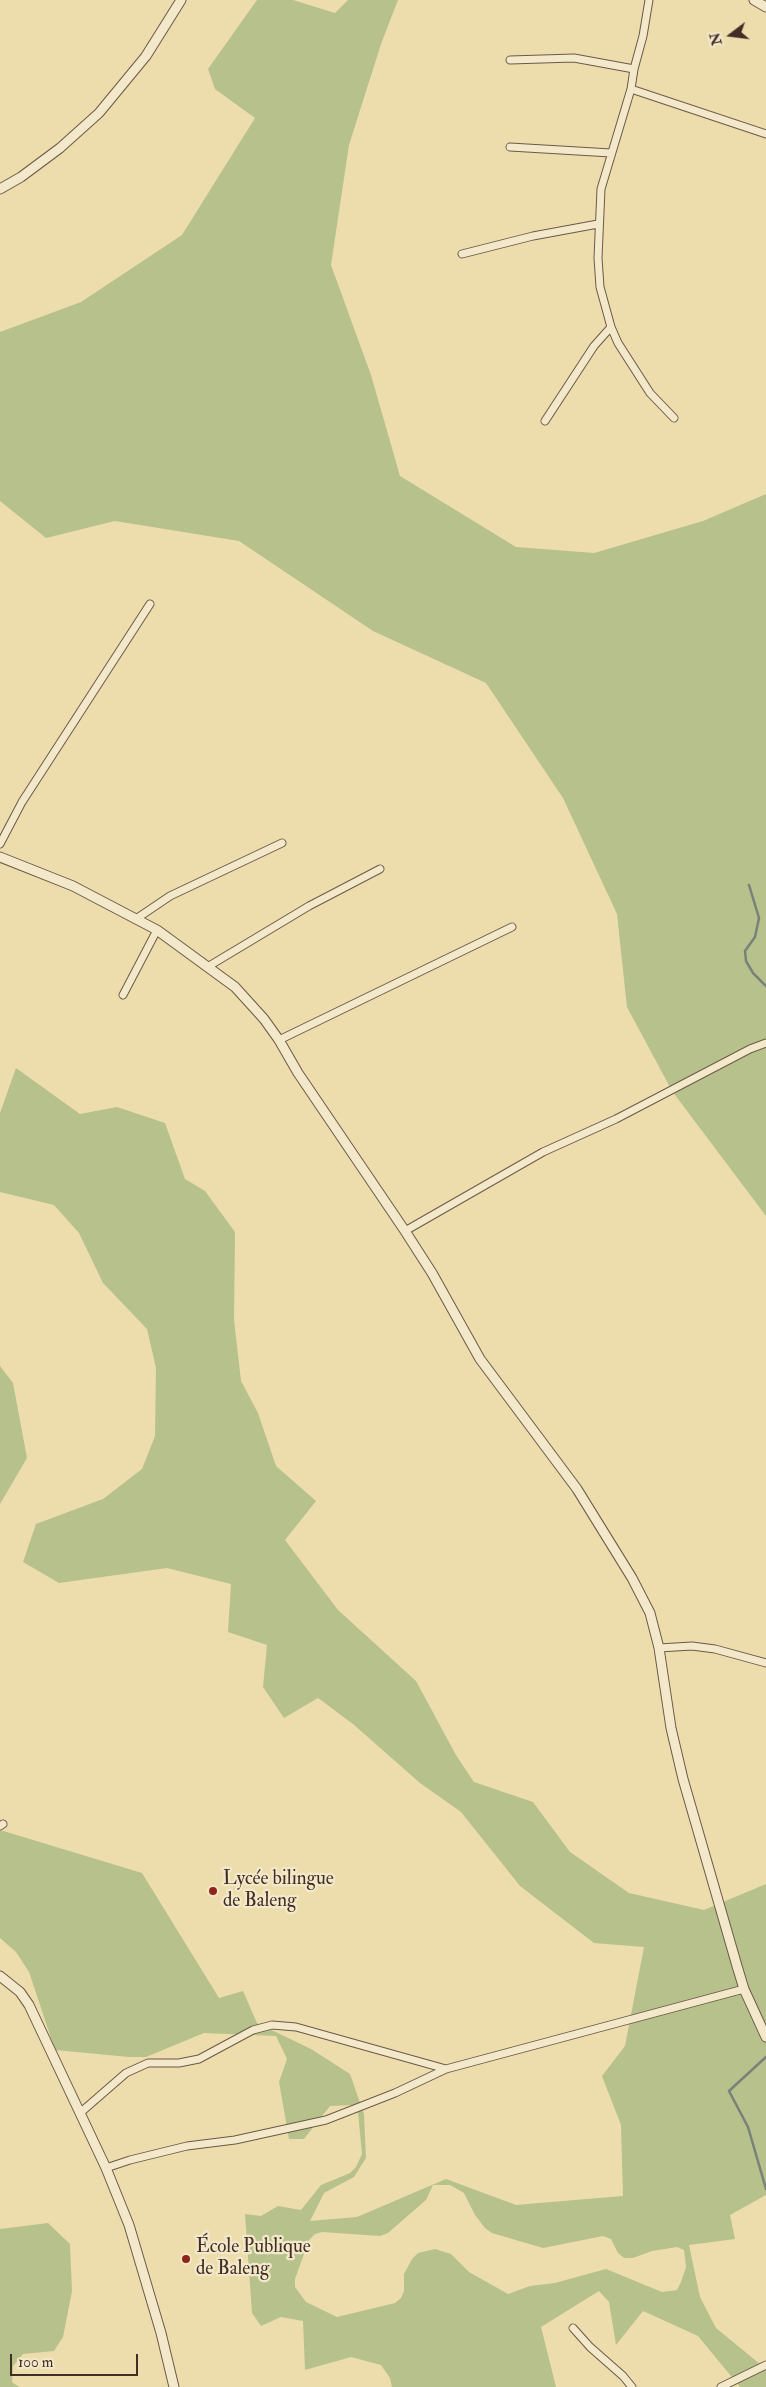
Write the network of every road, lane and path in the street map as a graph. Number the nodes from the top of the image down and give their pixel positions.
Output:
1 (181, 0) edge
2 (649, 0) edge
3 (754, 0) edge
4 (766, 7) edge
5 (510, 60) dead end
6 (634, 69) junction
7 (631, 89) junction
8 (766, 134) edge
9 (510, 147) dead end
10 (611, 153) junction
11 (0, 189) edge
12 (598, 224) junction
13 (462, 254) dead end
14 (611, 327) junction
15 (674, 418) dead end
16 (545, 421) dead end
17 (150, 604) dead end
18 (282, 843) dead end
19 (0, 844) edge
20 (0, 857) edge
21 (380, 869) dead end
22 (136, 919) junction
23 (512, 927) dead end
24 (157, 930) junction
25 (209, 966) junction
26 (123, 995) dead end
27 (279, 1040) junction
28 (766, 1043) edge
29 (405, 1231) junction
30 (659, 1648) junction
31 (766, 1663) edge
32 (0, 1976) edge
33 (744, 1989) junction
34 (766, 2037) edge
35 (446, 2069) junction
36 (80, 2113) junction
37 (106, 2168) junction
38 (573, 2328) dead end
39 (766, 2365) edge
40 (174, 2387) edge
41 (632, 2387) edge
42 (721, 2387) edge

1 - 11 street
2 - 6 street
3 - 4 street
5 - 6 street
6 - 7 street
7 - 8 street
7 - 10 street
9 - 10 street
10 - 12 street
12 - 13 street
12 - 14 street
14 - 15 street
14 - 16 street
17 - 19 street
18 - 22 street
20 - 22 street
21 - 25 street
22 - 24 street
23 - 27 street
24 - 25 street
24 - 26 street
25 - 27 street
27 - 29 street
28 - 29 street
29 - 30 street
30 - 31 street
30 - 33 street
32 - 36 street
33 - 34 street
33 - 35 street
35 - 36 street
35 - 37 street
36 - 37 street
37 - 40 street
38 - 41 street
39 - 42 street

